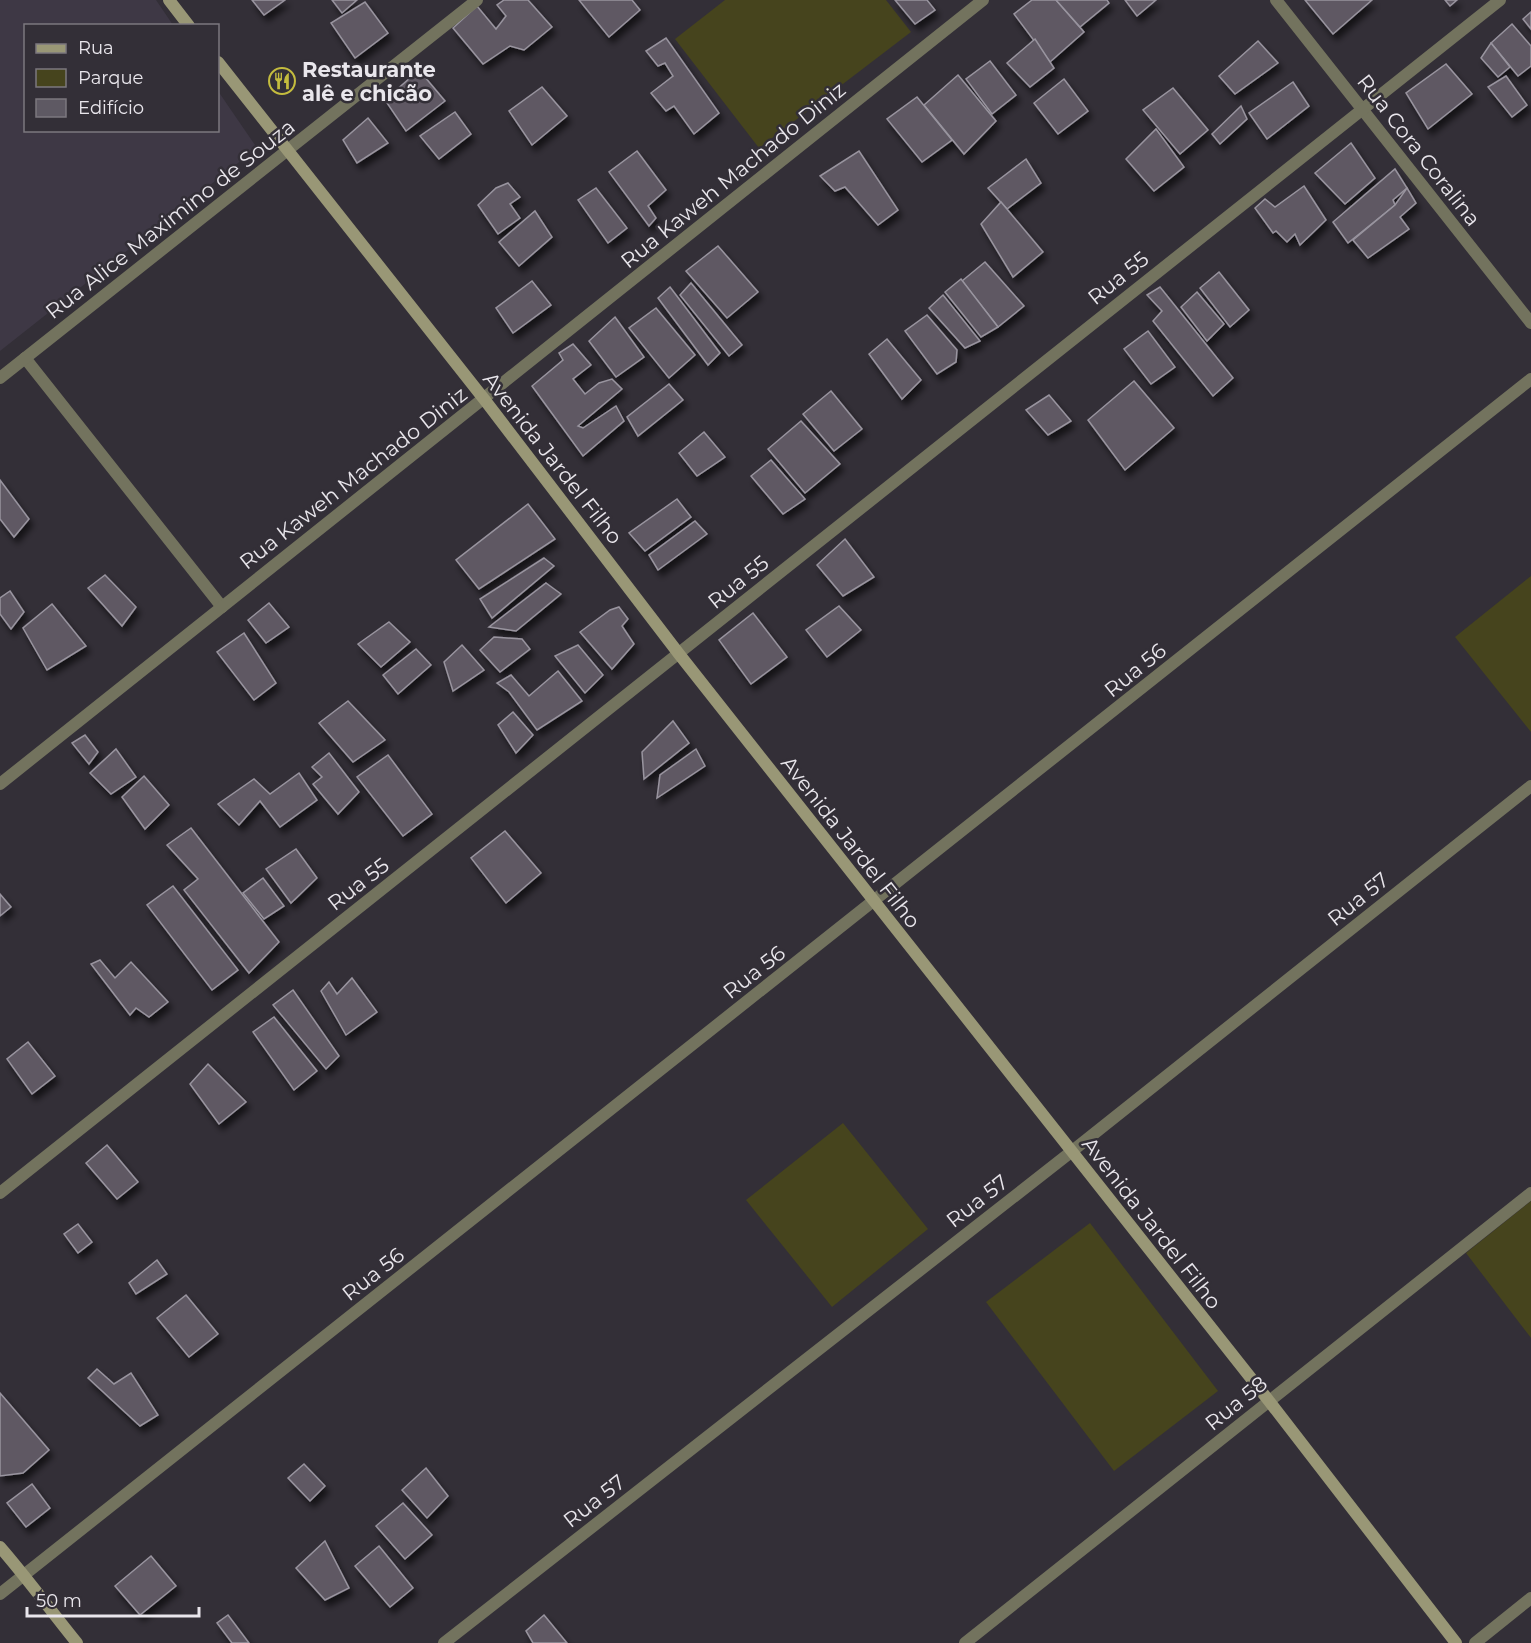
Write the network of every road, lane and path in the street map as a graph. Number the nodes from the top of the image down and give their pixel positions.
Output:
1 (169, 0) edge
2 (477, 0) edge
3 (983, 0) edge
4 (1276, 0) edge
5 (1500, 0) edge
6 (187, 24) edge
7 (219, 63) edge
8 (1362, 109) junction
9 (287, 152) junction
10 (1531, 323) edge
11 (25, 358) junction
12 (0, 378) edge
13 (1531, 379) edge
14 (484, 399) junction
15 (222, 607) junction
16 (679, 654) junction
17 (0, 784) edge
18 (1531, 786) edge
19 (874, 902) junction
20 (1071, 1152) junction
21 (0, 1193) edge
22 (1531, 1193) edge
23 (1269, 1401) junction
24 (0, 1547) edge
25 (25, 1574) junction
26 (0, 1594) edge
27 (1531, 1598) edge
28 (77, 1643) edge
29 (444, 1643) edge
30 (965, 1643) edge
31 (1456, 1643) edge
32 (1475, 1643) edge

1 - 6 main road
2 - 9 street, Rua Alice Maximino de Souza
3 - 14 street, Rua Kaweh Machado Diniz
4 - 8 street, Rua Cora Coralina
5 - 8 street, Rua 55
7 - 9 main road, Avenida Jardel Filho
8 - 10 street, Rua Cora Coralina
8 - 16 street, Rua 55
9 - 11 street, Rua Alice Maximino de Souza
9 - 14 main road, Avenida Jardel Filho
11 - 12 street, Rua Alice Maximino de Souza
11 - 15 street
13 - 19 street, Rua 56
14 - 15 street, Rua Kaweh Machado Diniz
14 - 16 main road, Avenida Jardel Filho
15 - 17 street, Rua Kaweh Machado Diniz
16 - 19 main road, Avenida Jardel Filho
16 - 21 street, Rua 55
18 - 20 street, Rua 57
19 - 20 main road, Avenida Jardel Filho
19 - 25 street, Rua 56
20 - 23 main road, Avenida Jardel Filho
20 - 29 street, Rua 57
22 - 23 street, Rua 58
23 - 30 street, Rua 58
23 - 31 main road, Avenida Jardel Filho
24 - 25 main road
25 - 26 street, Rua 56
25 - 28 main road
27 - 32 street

